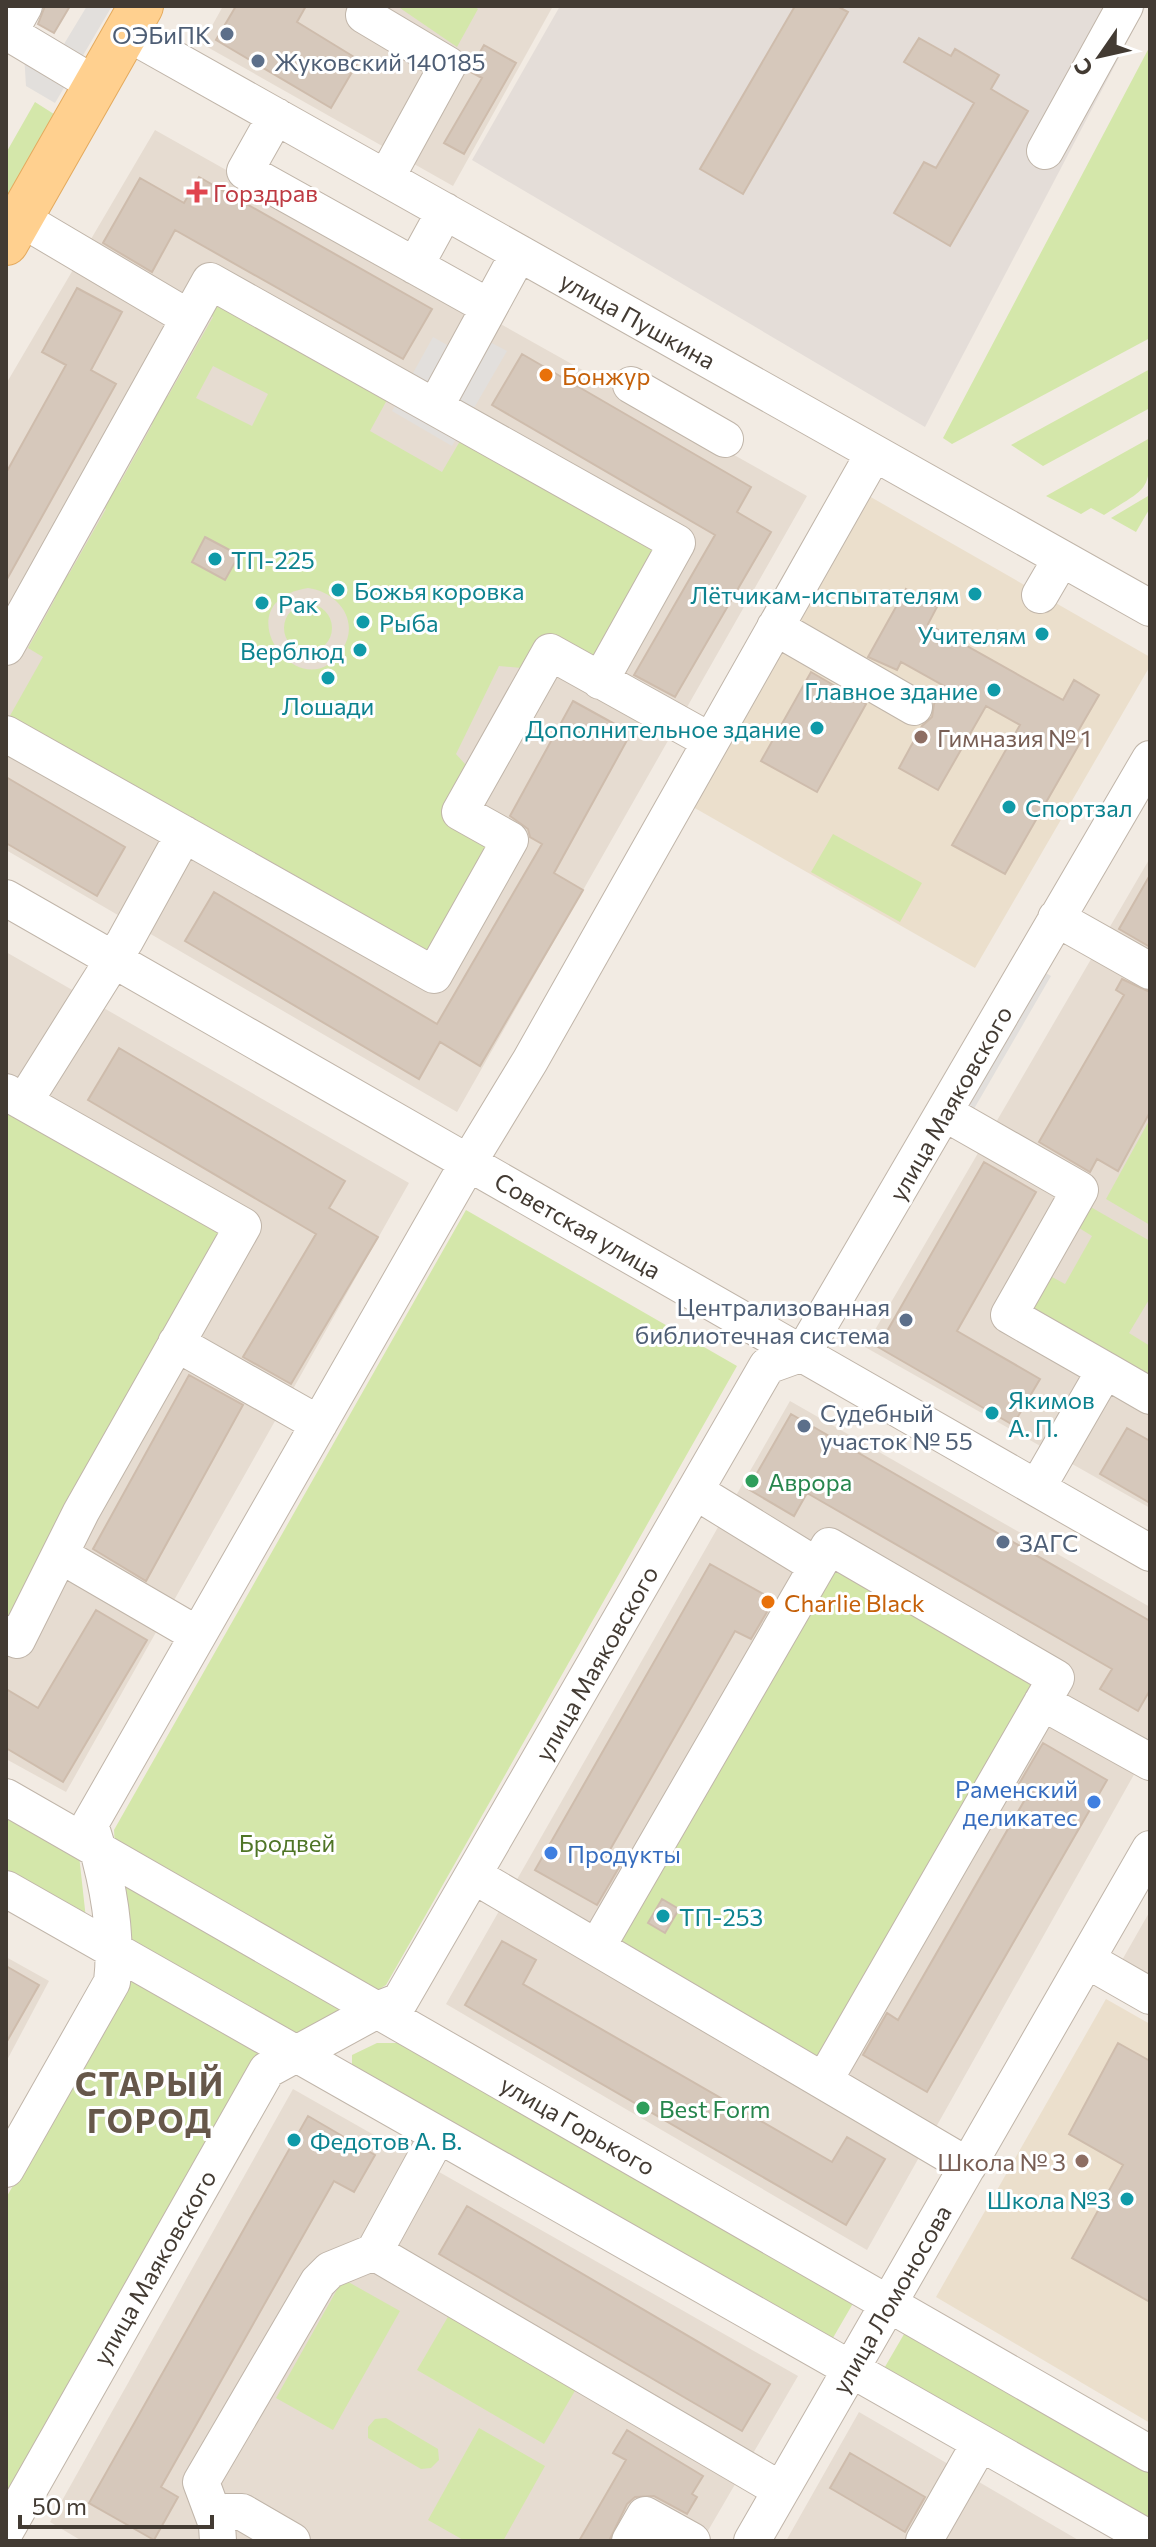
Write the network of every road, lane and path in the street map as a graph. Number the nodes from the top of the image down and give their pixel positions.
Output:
1 (24, 6) edge
2 (369, 6) edge
3 (1125, 6) edge
4 (134, 19) edge
5 (96, 85) junction
6 (276, 116) junction
7 (1045, 151) dead end
8 (386, 178) junction
9 (445, 211) junction
10 (13, 230) edge
11 (519, 253) junction
12 (415, 266) junction
13 (489, 307) junction
14 (189, 318) junction
15 (707, 359) junction
16 (631, 385) dead end
17 (435, 407) junction
18 (677, 411) junction
19 (725, 439) dead end
20 (874, 453) junction
21 (1061, 559) junction
22 (1040, 595) dead end
23 (1150, 608) edge
24 (775, 627) junction
25 (6, 647) edge
26 (600, 681) junction
27 (914, 707) dead end
28 (6, 734) edge
29 (710, 741) junction
30 (1150, 759) edge
31 (184, 834) junction
32 (6, 898) edge
33 (1056, 918) junction
34 (113, 959) junction
35 (1150, 971) edge
36 (15, 1097) edge
37 (945, 1113) junction
38 (468, 1163) junction
39 (176, 1343) junction
40 (803, 1353) junction
41 (1105, 1370) junction
42 (1150, 1396) edge
43 (319, 1424) junction
44 (1037, 1488) junction
45 (695, 1491) junction
46 (1150, 1553) edge
47 (62, 1556) junction
48 (817, 1566) junction
49 (6, 1634) edge
50 (198, 1635) junction
51 (1042, 1702) junction
52 (1150, 1762) edge
53 (6, 1797) edge
54 (1150, 1849) edge
55 (98, 1850) junction
56 (473, 1875) junction
57 (6, 1889) edge
58 (597, 1947) junction
59 (116, 1951) junction
60 (1087, 1960) junction
61 (1150, 1996) edge
62 (377, 2010) junction
63 (295, 2053) junction
64 (825, 2079) junction
65 (438, 2135) junction
66 (968, 2166) junction
67 (6, 2169) edge
68 (374, 2252) junction
69 (887, 2303) junction
70 (850, 2368) junction
71 (980, 2443) junction
72 (1150, 2454) edge
73 (781, 2490) junction
74 (6, 2530) edge
75 (218, 2533) edge
76 (1150, 2539) edge
77 (292, 2541) edge
78 (630, 2541) edge
79 (692, 2541) edge
80 (752, 2541) edge
81 (924, 2541) edge

1 - 5 street
2 - 8 street
3 - 7 street
4 - 5 main road
4 - 6 street, улица Пушкина
5 - 10 main road
6 - 8 street, улица Пушкина
6 - 12 street
8 - 9 street, улица Пушкина
9 - 11 street, улица Пушкина
9 - 12 street
10 - 14 street
11 - 13 street
11 - 15 street, улица Пушкина
12 - 13 street
13 - 17 street
14 - 17 street
14 - 25 street
15 - 18 street
15 - 20 street, улица Пушкина
16 - 18 street
17 - 26 street
18 - 19 street
20 - 21 street, улица Пушкина
20 - 24 street
21 - 22 street
21 - 23 street, улица Пушкина
24 - 27 street
24 - 29 street
26 - 29 street
26 - 31 street
28 - 31 street
29 - 38 street
30 - 33 street, улица Маяковского
31 - 34 street
32 - 34 street, Советская улица
33 - 35 street
33 - 37 street, улица Маяковского
34 - 36 street
34 - 38 street, Советская улица
36 - 39 street
37 - 40 street, улица Маяковского
37 - 41 street
38 - 40 street, Советская улица
38 - 43 street
39 - 43 street
39 - 47 street
40 - 44 street, Советская улица
40 - 45 street, улица Маяковского
41 - 42 street
41 - 44 street
43 - 50 street
44 - 46 street, Советская улица
45 - 48 street
45 - 56 street, улица Маяковского
47 - 49 street
47 - 50 street
48 - 51 street
48 - 58 street
50 - 55 street
51 - 52 street
51 - 64 street
53 - 55 street, улица Горького
54 - 60 street, улица Ломоносова
55 - 59 street
55 - 62 street, улица Горького
56 - 58 street
56 - 62 street, улица Маяковского
57 - 59 street
58 - 64 street
59 - 63 street
59 - 67 street
60 - 61 street
60 - 66 street, улица Ломоносова
62 - 63 street, улица Маяковского
62 - 69 street, улица Горького
63 - 65 street
63 - 74 street, улица Маяковского
64 - 66 street
65 - 68 street
65 - 70 street
66 - 69 street, улица Ломоносова
68 - 73 street
68 - 75 street
69 - 70 street, улица Ломоносова
69 - 72 street, улица Горького
70 - 71 street
70 - 73 street, улица Ломоносова
71 - 76 street
71 - 81 street
73 - 80 street, улица Ломоносова
75 - 77 street
78 - 79 street

